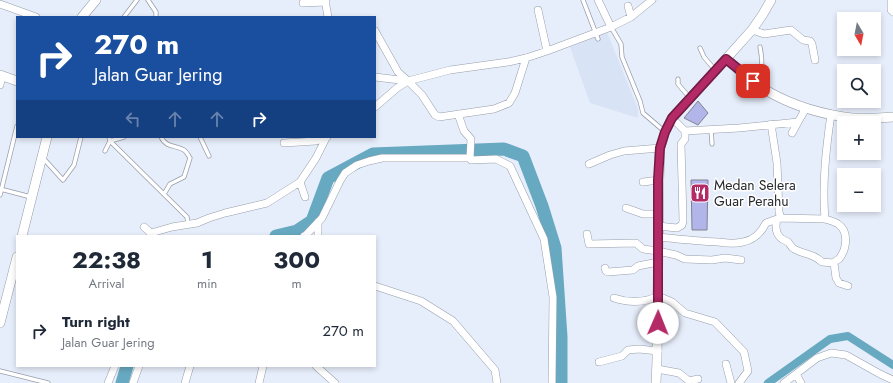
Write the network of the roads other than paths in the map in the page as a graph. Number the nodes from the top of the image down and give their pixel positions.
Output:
1 (96, 0) edge
2 (137, 0) edge
3 (148, 0) edge
4 (583, 0) edge
5 (598, 0) edge
6 (652, 0) edge
7 (771, 0) edge
8 (891, 0) edge
9 (325, 1) edge
10 (0, 4) edge
11 (303, 4) dead end
12 (628, 6) dead end
13 (538, 10) dead end
14 (893, 12) edge
15 (33, 16) edge
16 (83, 16) edge
17 (125, 16) edge
18 (156, 16) edge
19 (328, 16) edge
20 (631, 17) junction
21 (612, 27) junction
22 (752, 30) junction
23 (376, 33) edge
24 (597, 36) junction
25 (760, 47) dead end
26 (700, 48) dead end
27 (547, 51) junction
28 (526, 58) junction
29 (726, 59) junction
30 (815, 60) dead end
31 (716, 70) junction
32 (376, 77) edge
33 (1, 79) edge
34 (678, 79) dead end
35 (16, 81) edge
36 (408, 81) junction
37 (753, 81) junction
38 (690, 98) junction
39 (376, 106) edge
40 (806, 108) junction
41 (458, 114) junction
42 (831, 114) junction
43 (893, 117) edge
44 (672, 118) junction
45 (798, 122) junction
46 (771, 124) junction
47 (711, 129) junction
48 (16, 130) edge
49 (665, 132) junction
50 (685, 132) junction
51 (792, 133) dead end
52 (47, 138) edge
53 (81, 138) edge
54 (161, 138) edge
55 (200, 138) edge
56 (324, 138) edge
57 (326, 138) edge
58 (109, 139) edge
59 (284, 143) dead end
60 (712, 144) dead end
61 (660, 148) junction
62 (105, 151) dead end
63 (209, 156) dead end
64 (470, 156) junction
65 (42, 157) junction
66 (589, 164) dead end
67 (658, 180) junction
68 (300, 182) junction
69 (643, 182) dead end
70 (1, 189) edge
71 (164, 194) junction
72 (0, 195) edge
73 (32, 197) junction
74 (305, 197) dead end
75 (626, 208) dead end
76 (658, 214) junction
77 (779, 219) junction
78 (825, 219) junction
79 (318, 222) junction
80 (188, 224) junction
81 (658, 226) junction
82 (144, 228) dead end
83 (151, 234) edge
84 (587, 234) dead end
85 (22, 235) edge
86 (305, 235) edge
87 (318, 235) edge
88 (658, 236) junction
89 (658, 251) junction
90 (16, 260) edge
91 (741, 260) dead end
92 (658, 262) junction
93 (834, 263) junction
94 (605, 268) dead end
95 (376, 286) edge
96 (848, 286) dead end
97 (3, 296) edge
98 (658, 296) junction
99 (614, 298) dead end
100 (0, 323) edge
101 (658, 351) junction
102 (599, 362) dead end
103 (726, 364) dead end
104 (115, 367) edge
105 (139, 367) edge
106 (190, 367) edge
107 (264, 367) edge
108 (318, 367) edge
109 (657, 369) junction
110 (0, 371) edge
111 (796, 374) junction
112 (698, 379) dead end
113 (893, 380) edge
114 (48, 383) edge
115 (108, 383) edge
116 (133, 383) edge
117 (185, 383) edge
118 (259, 383) edge
119 (335, 383) edge
120 (497, 383) edge
121 (552, 383) edge
122 (656, 383) edge
123 (731, 383) edge
124 (739, 383) edge
125 (784, 383) edge
126 (801, 383) edge

1 - 16 main road
2 - 17 lane
3 - 18 lane
4 - 24 lane
5 - 21 street
6 - 20 street
7 - 22 main road
8 - 14 street
9 - 11 street
9 - 19 street
10 - 15 street
12 - 20 street
13 - 27 street
20 - 21 street
21 - 24 street
21 - 49 lane
22 - 29 main road
22 - 30 street
23 - 36 street
24 - 27 street
25 - 37 lane
26 - 31 lane
27 - 28 street
28 - 36 street
28 - 41 street
29 - 31 main road
29 - 37 main road
31 - 38 main road
32 - 36 street
33 - 35 main road
34 - 38 lane
36 - 39 street
36 - 41 street
37 - 40 main road
38 - 44 main road
40 - 42 main road
40 - 45 street
41 - 64 street
42 - 43 main road
42 - 78 street
44 - 49 main road
44 - 50 street
45 - 46 street
45 - 51 street
46 - 47 street
46 - 77 street
47 - 50 street
47 - 60 lane
48 - 70 lane
49 - 61 main road
50 - 81 street
52 - 65 main road
53 - 65 lane
54 - 71 lane
55 - 63 lane
56 - 59 street
57 - 68 street
58 - 62 lane
58 - 71 lane
61 - 66 street
61 - 67 main road
64 - 79 street
64 - 121 street
65 - 73 main road
67 - 69 street
67 - 76 main road
68 - 74 street
68 - 80 street
70 - 72 lane
70 - 73 lane
71 - 80 lane
73 - 85 main road
75 - 76 street
76 - 81 main road
77 - 78 street
77 - 88 street
77 - 93 street
78 - 93 street
79 - 86 street
79 - 87 street
80 - 83 street
81 - 88 main road
82 - 83 street
84 - 89 street
88 - 89 main road
89 - 91 street
89 - 92 main road
90 - 97 main road
92 - 94 street
92 - 98 main road
93 - 96 street
95 - 120 street
97 - 100 main road
98 - 99 street
98 - 101 main road
98 - 124 street
101 - 102 street
101 - 109 main road
103 - 123 street
104 - 115 street
105 - 116 street
106 - 117 street
107 - 118 street
108 - 119 street
109 - 112 street
109 - 122 main road
110 - 114 lane
111 - 113 street
111 - 125 street
111 - 126 street

